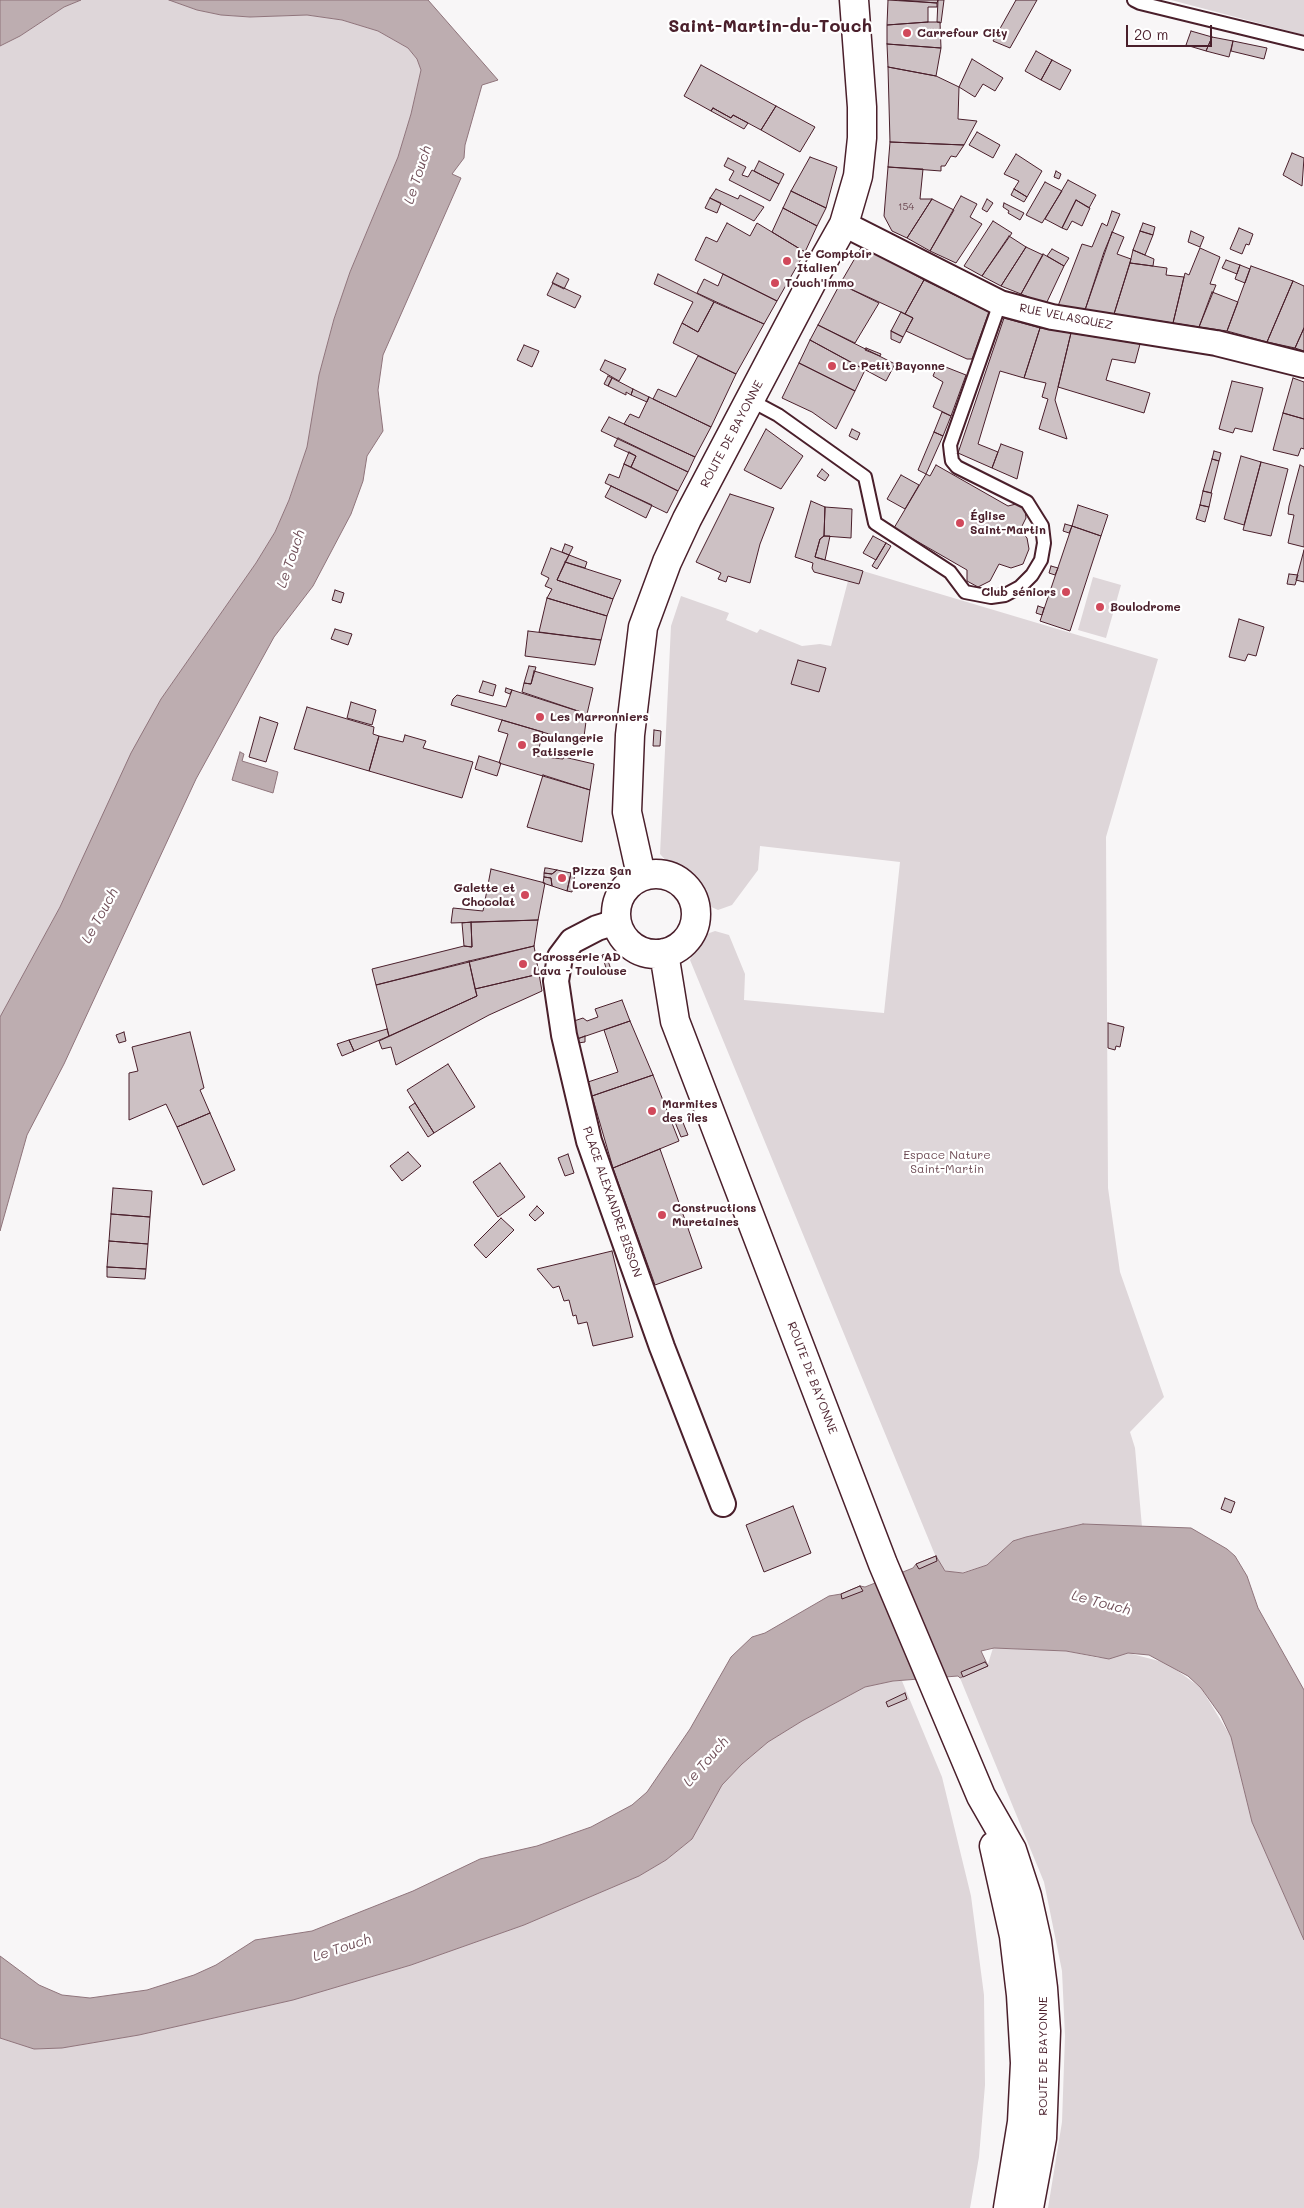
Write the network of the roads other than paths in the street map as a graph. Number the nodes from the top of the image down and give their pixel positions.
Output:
1 (854, 0) edge
2 (1134, 0) edge
3 (1304, 42) edge
4 (844, 224) junction
5 (1000, 303) junction
6 (1304, 365) edge
7 (750, 400) junction
8 (641, 875) junction
9 (616, 922) junction
10 (664, 953) junction
11 (723, 1504) dead end
12 (981, 1796) junction
13 (1008, 2208) edge
14 (1029, 2208) edge

1 - 4 street, ROUTE DE BAYONNE
2 - 3 lane
4 - 5 street, RUE VELASQUEZ
4 - 7 street, ROUTE DE BAYONNE
5 - 6 street, RUE VELASQUEZ
5 - 7 lane
7 - 8 street, ROUTE DE BAYONNE
8 - 9 street
8 - 10 street
9 - 10 street
9 - 11 street, PLACE ALEXANDRE BISSON
10 - 12 street, ROUTE DE BAYONNE
12 - 13 street, ROUTE DE BAYONNE
12 - 14 street, ROUTE DE BAYONNE

